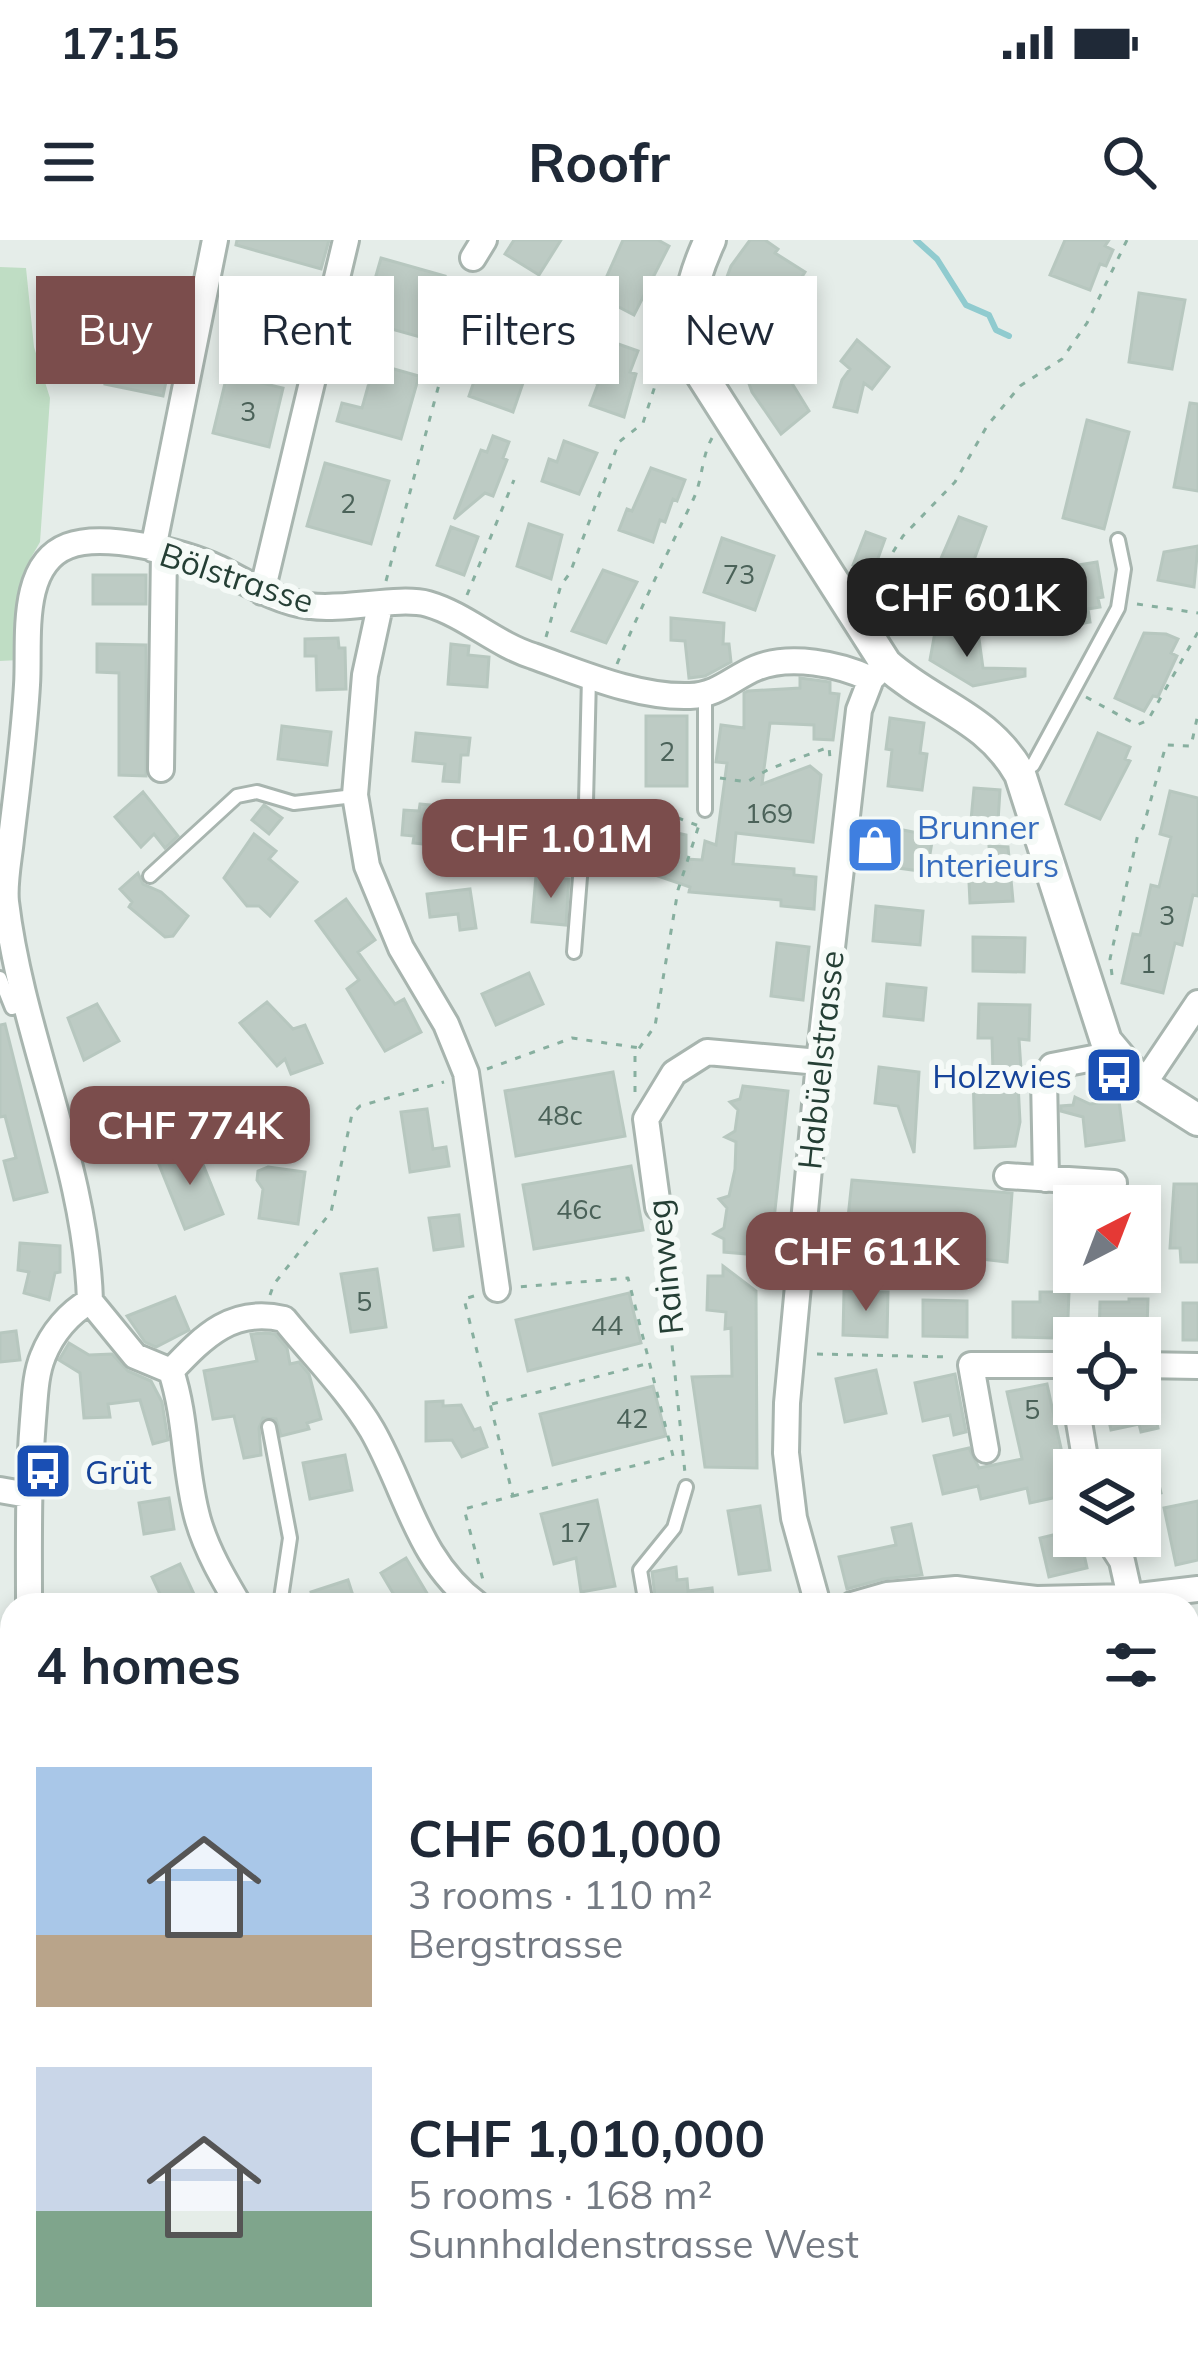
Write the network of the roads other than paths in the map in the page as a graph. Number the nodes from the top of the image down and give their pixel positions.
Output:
1 (215, 240) edge
2 (346, 240) edge
3 (710, 240) edge
4 (1118, 540) dead end
5 (159, 550) junction
6 (262, 592) junction
7 (380, 606) junction
8 (878, 671) junction
9 (602, 673) junction
10 (705, 695) junction
11 (161, 770) dead end
12 (1021, 773) junction
13 (355, 795) junction
14 (705, 810) dead end
15 (150, 876) dead end
16 (574, 952) dead end
17 (0, 978) edge
18 (1198, 1003) edge
19 (27, 1004) junction
20 (1114, 1054) junction
21 (818, 1061) junction
22 (1143, 1085) junction
23 (1198, 1120) edge
24 (1007, 1176) dead end
25 (1046, 1179) junction
26 (1114, 1183) dead end
27 (658, 1207) road end
28 (497, 1289) road end
29 (90, 1301) junction
30 (1053, 1365) edge
31 (1161, 1365) edge
32 (1198, 1366) edge
33 (171, 1371) junction
34 (269, 1426) dead end
35 (986, 1450) dead end
36 (686, 1487) road end
37 (0, 1490) edge
38 (28, 1495) junction
39 (1119, 1557) edge
40 (29, 1593) edge
41 (232, 1593) edge
42 (282, 1593) edge
43 (473, 1593) edge
44 (644, 1593) edge
45 (815, 1593) edge
46 (910, 1593) edge
47 (988, 1593) edge
48 (1123, 1593) edge

1 - 5 street
2 - 6 street
3 - 8 street
4 - 12 lane
5 - 6 street, Bölstrasse
5 - 11 street
5 - 19 street, Bölstrasse
6 - 7 street, Bölstrasse
7 - 9 street, Bölstrasse
7 - 13 street
8 - 10 street
8 - 12 street
8 - 21 street, Habüelstrasse
9 - 10 street, Bölstrasse
9 - 16 lane
10 - 14 lane
12 - 20 street
13 - 15 lane
13 - 28 street
17 - 19 lane
18 - 22 street
19 - 29 street, Bölstrasse
20 - 22 street
20 - 25 street
21 - 27 street, Rainweg
21 - 45 street, Habüelstrasse
22 - 23 street
24 - 25 street
25 - 26 street
29 - 33 street
29 - 38 street
30 - 35 street
31 - 32 street
33 - 41 street
33 - 43 street
34 - 42 lane
36 - 44 lane
37 - 38 street
38 - 40 street
39 - 48 street
46 - 47 street

